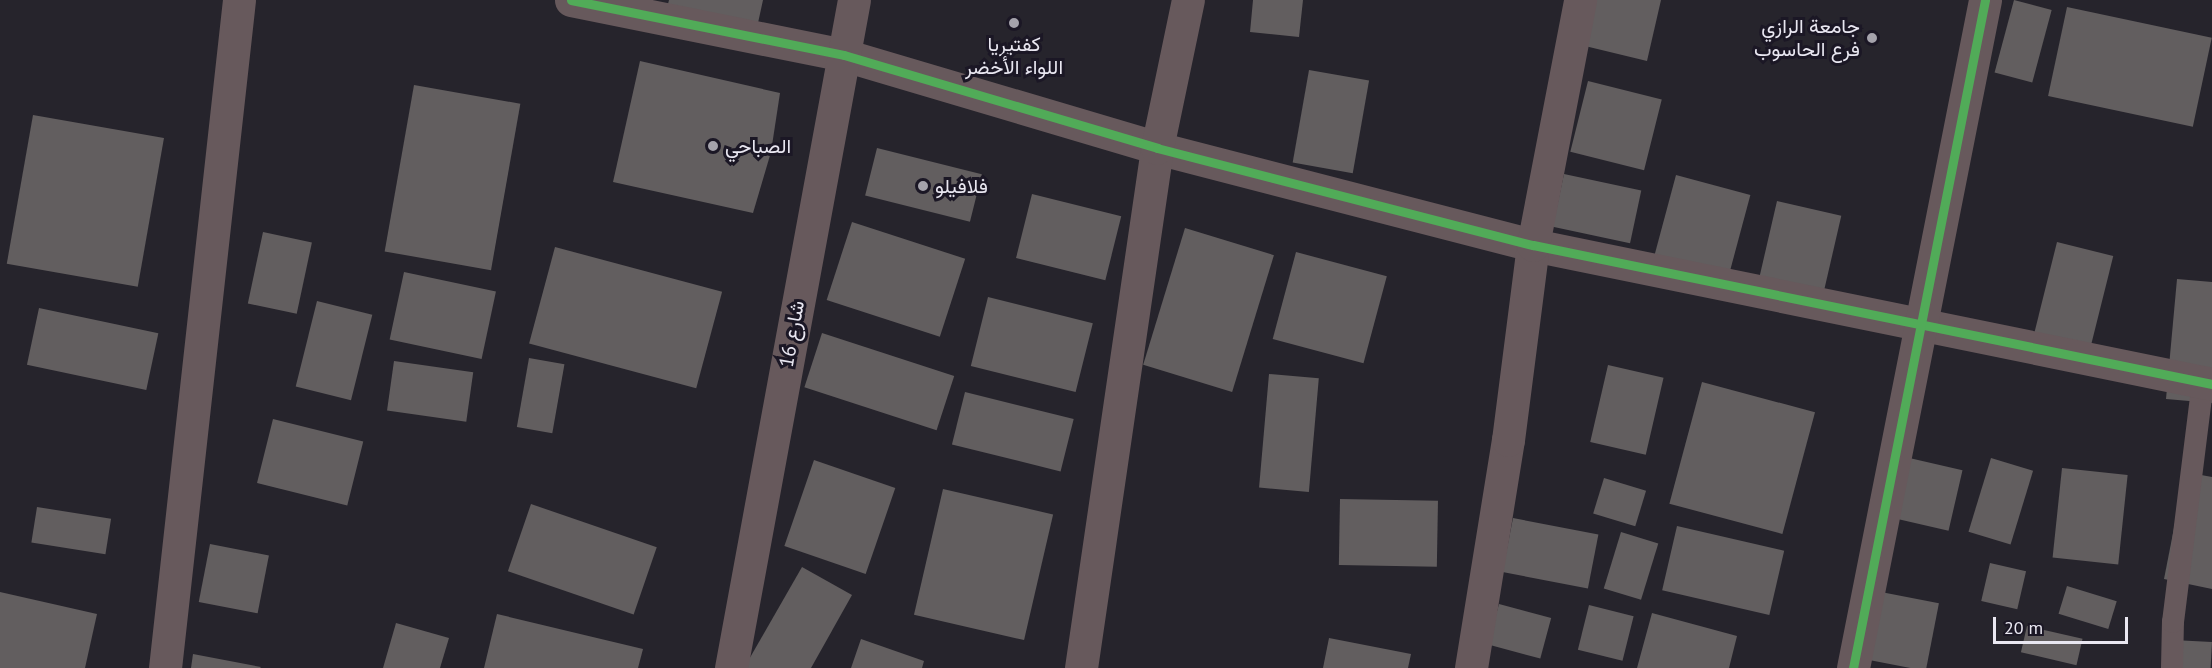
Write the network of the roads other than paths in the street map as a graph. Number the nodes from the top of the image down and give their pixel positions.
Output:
1 (239, 0) edge
2 (571, 0) edge
3 (854, 0) edge
4 (1188, 0) edge
5 (1580, 0) edge
6 (1985, 0) edge
7 (843, 55) junction
8 (1157, 148) junction
9 (1533, 245) junction
10 (1920, 327) junction
11 (2208, 383) edge
12 (165, 668) edge
13 (731, 668) edge
14 (1081, 668) edge
15 (1471, 668) edge
16 (1852, 668) edge
17 (2172, 668) edge

1 - 12 street
2 - 7 street
3 - 7 street, شارع 16
4 - 8 street
5 - 9 street
6 - 10 street
7 - 8 street
7 - 13 street, شارع 16
8 - 9 street
8 - 14 street
9 - 10 street
9 - 15 street
10 - 11 street
10 - 16 street
11 - 17 lane

